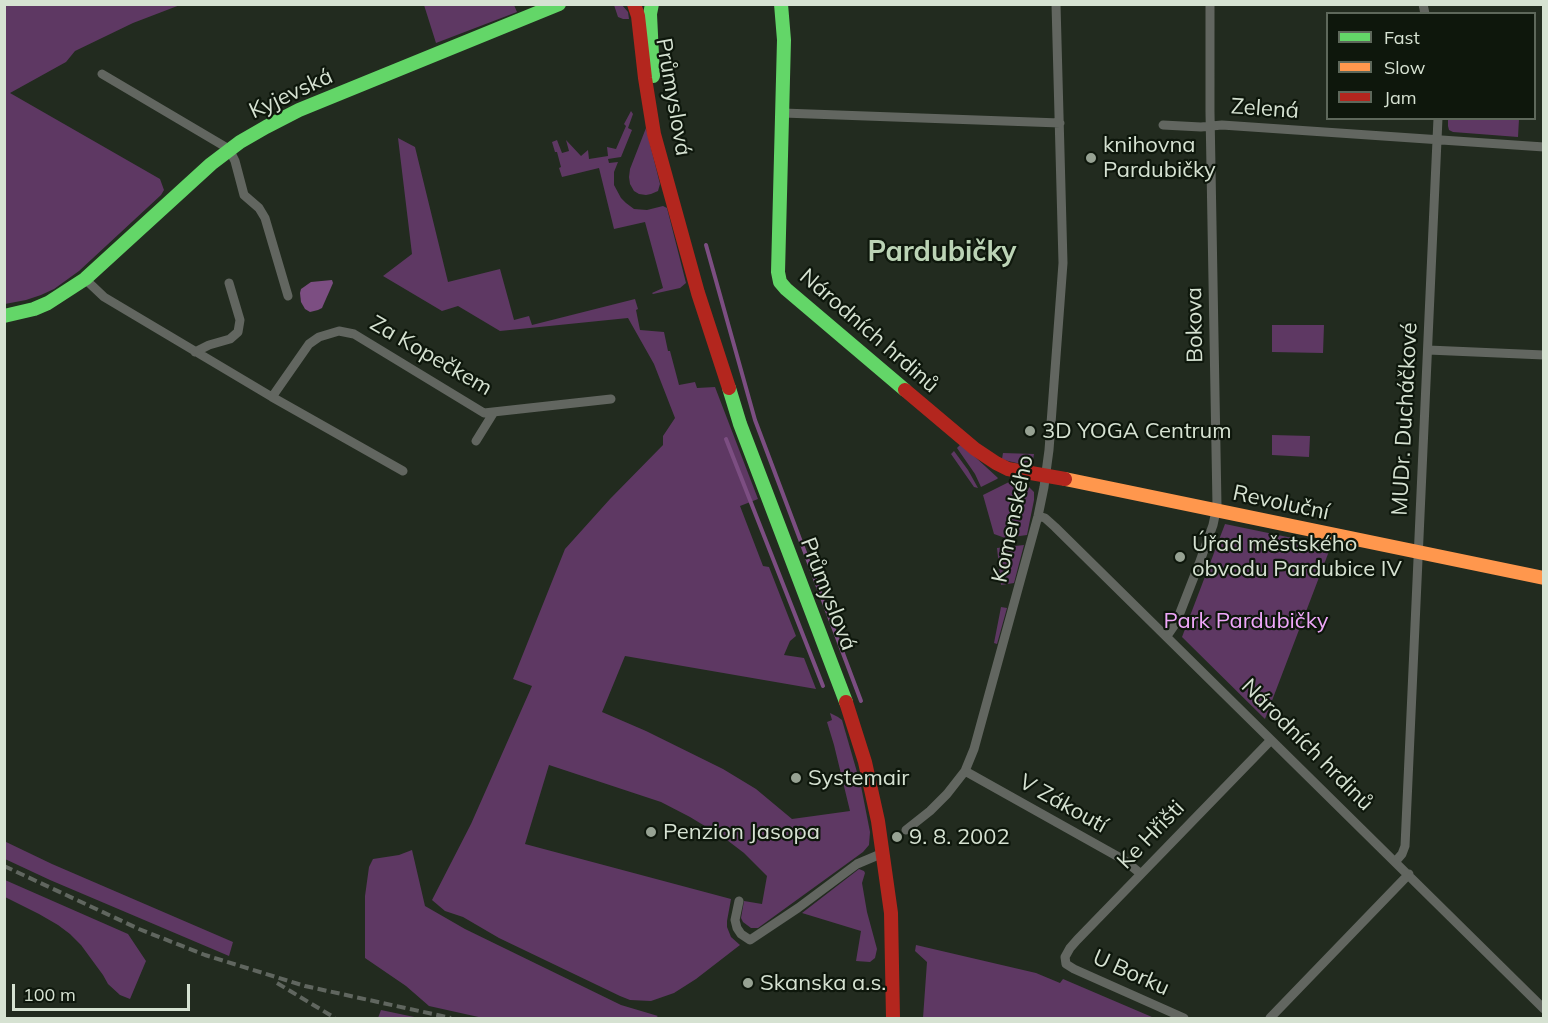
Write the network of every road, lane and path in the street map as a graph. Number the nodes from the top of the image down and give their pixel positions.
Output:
1 (636, 4) edge
2 (646, 4) edge
3 (652, 4) edge
4 (781, 4) edge
5 (1056, 4) edge
6 (1210, 4) edge
7 (556, 5) edge
8 (102, 74) dead end
9 (783, 113) junction
10 (1438, 120) edge
11 (1060, 123) junction
12 (1163, 126) dead end
13 (1211, 126) junction
14 (1437, 140) junction
15 (1544, 147) edge
16 (229, 149) junction
17 (672, 196) junction
18 (85, 279) junction
19 (229, 283) dead end
20 (288, 296) dead end
21 (4, 316) edge
22 (1428, 350) junction
23 (195, 352) junction
24 (1544, 355) edge
25 (272, 397) junction
26 (610, 399) dead end
27 (494, 412) junction
28 (476, 441) dead end
29 (403, 471) dead end
30 (1046, 475) junction
31 (1216, 511) junction
32 (1038, 516) junction
33 (1418, 553) junction
34 (1544, 578) edge
35 (1167, 636) junction
36 (1271, 740) junction
37 (965, 771) junction
38 (906, 830) dead end
39 (884, 853) junction
40 (1395, 862) junction
41 (1141, 874) junction
42 (1408, 874) junction
43 (739, 901) dead end
44 (1065, 961) joint
45 (1544, 1009) edge
46 (893, 1018) edge
47 (1184, 1018) edge
48 (1270, 1018) edge

1 - 2 street
1 - 17 street, Průmyslová
3 - 17 street, Průmyslová
4 - 9 street, Národních hrdinů
5 - 11 street, Komenského
6 - 13 street, Bokova
7 - 16 street, Kyjevská
8 - 16 street
9 - 11 street
9 - 30 street, Národních hrdinů
10 - 14 street, MUDr. Ducháčkové
11 - 30 street, Komenského
12 - 13 street, Zelená
13 - 14 street, Zelená
13 - 31 street, Bokova
14 - 15 street, Zelená
14 - 22 street, MUDr. Ducháčkové
16 - 18 street, Kyjevská
16 - 20 street
17 - 39 street, Průmyslová
18 - 21 street, Kyjevská
18 - 23 street
19 - 23 street
22 - 24 street
22 - 33 street, MUDr. Ducháčkové
23 - 25 street
25 - 27 street, Za Kopečkem
25 - 29 street
26 - 27 street, Za Kopečkem
27 - 28 street, Za Kopečkem
30 - 31 street, Revoluční
30 - 32 street, Komenského
31 - 33 street, Revoluční
31 - 35 street, Bokova
32 - 35 street, Národních hrdinů
32 - 37 street, Komenského
33 - 34 street, Revoluční
33 - 40 street, MUDr. Ducháčkové
35 - 36 street, Národních hrdinů
36 - 40 street, Národních hrdinů
36 - 41 street, Ke Hřišti
37 - 38 street, Komenského
37 - 41 street, V Zákoutí
39 - 43 street
39 - 46 street, Průmyslová
40 - 42 street, Národních hrdinů
41 - 44 street, Ke Hřišti
42 - 45 street, Národních hrdinů
42 - 48 street
44 - 47 street, U Borku

